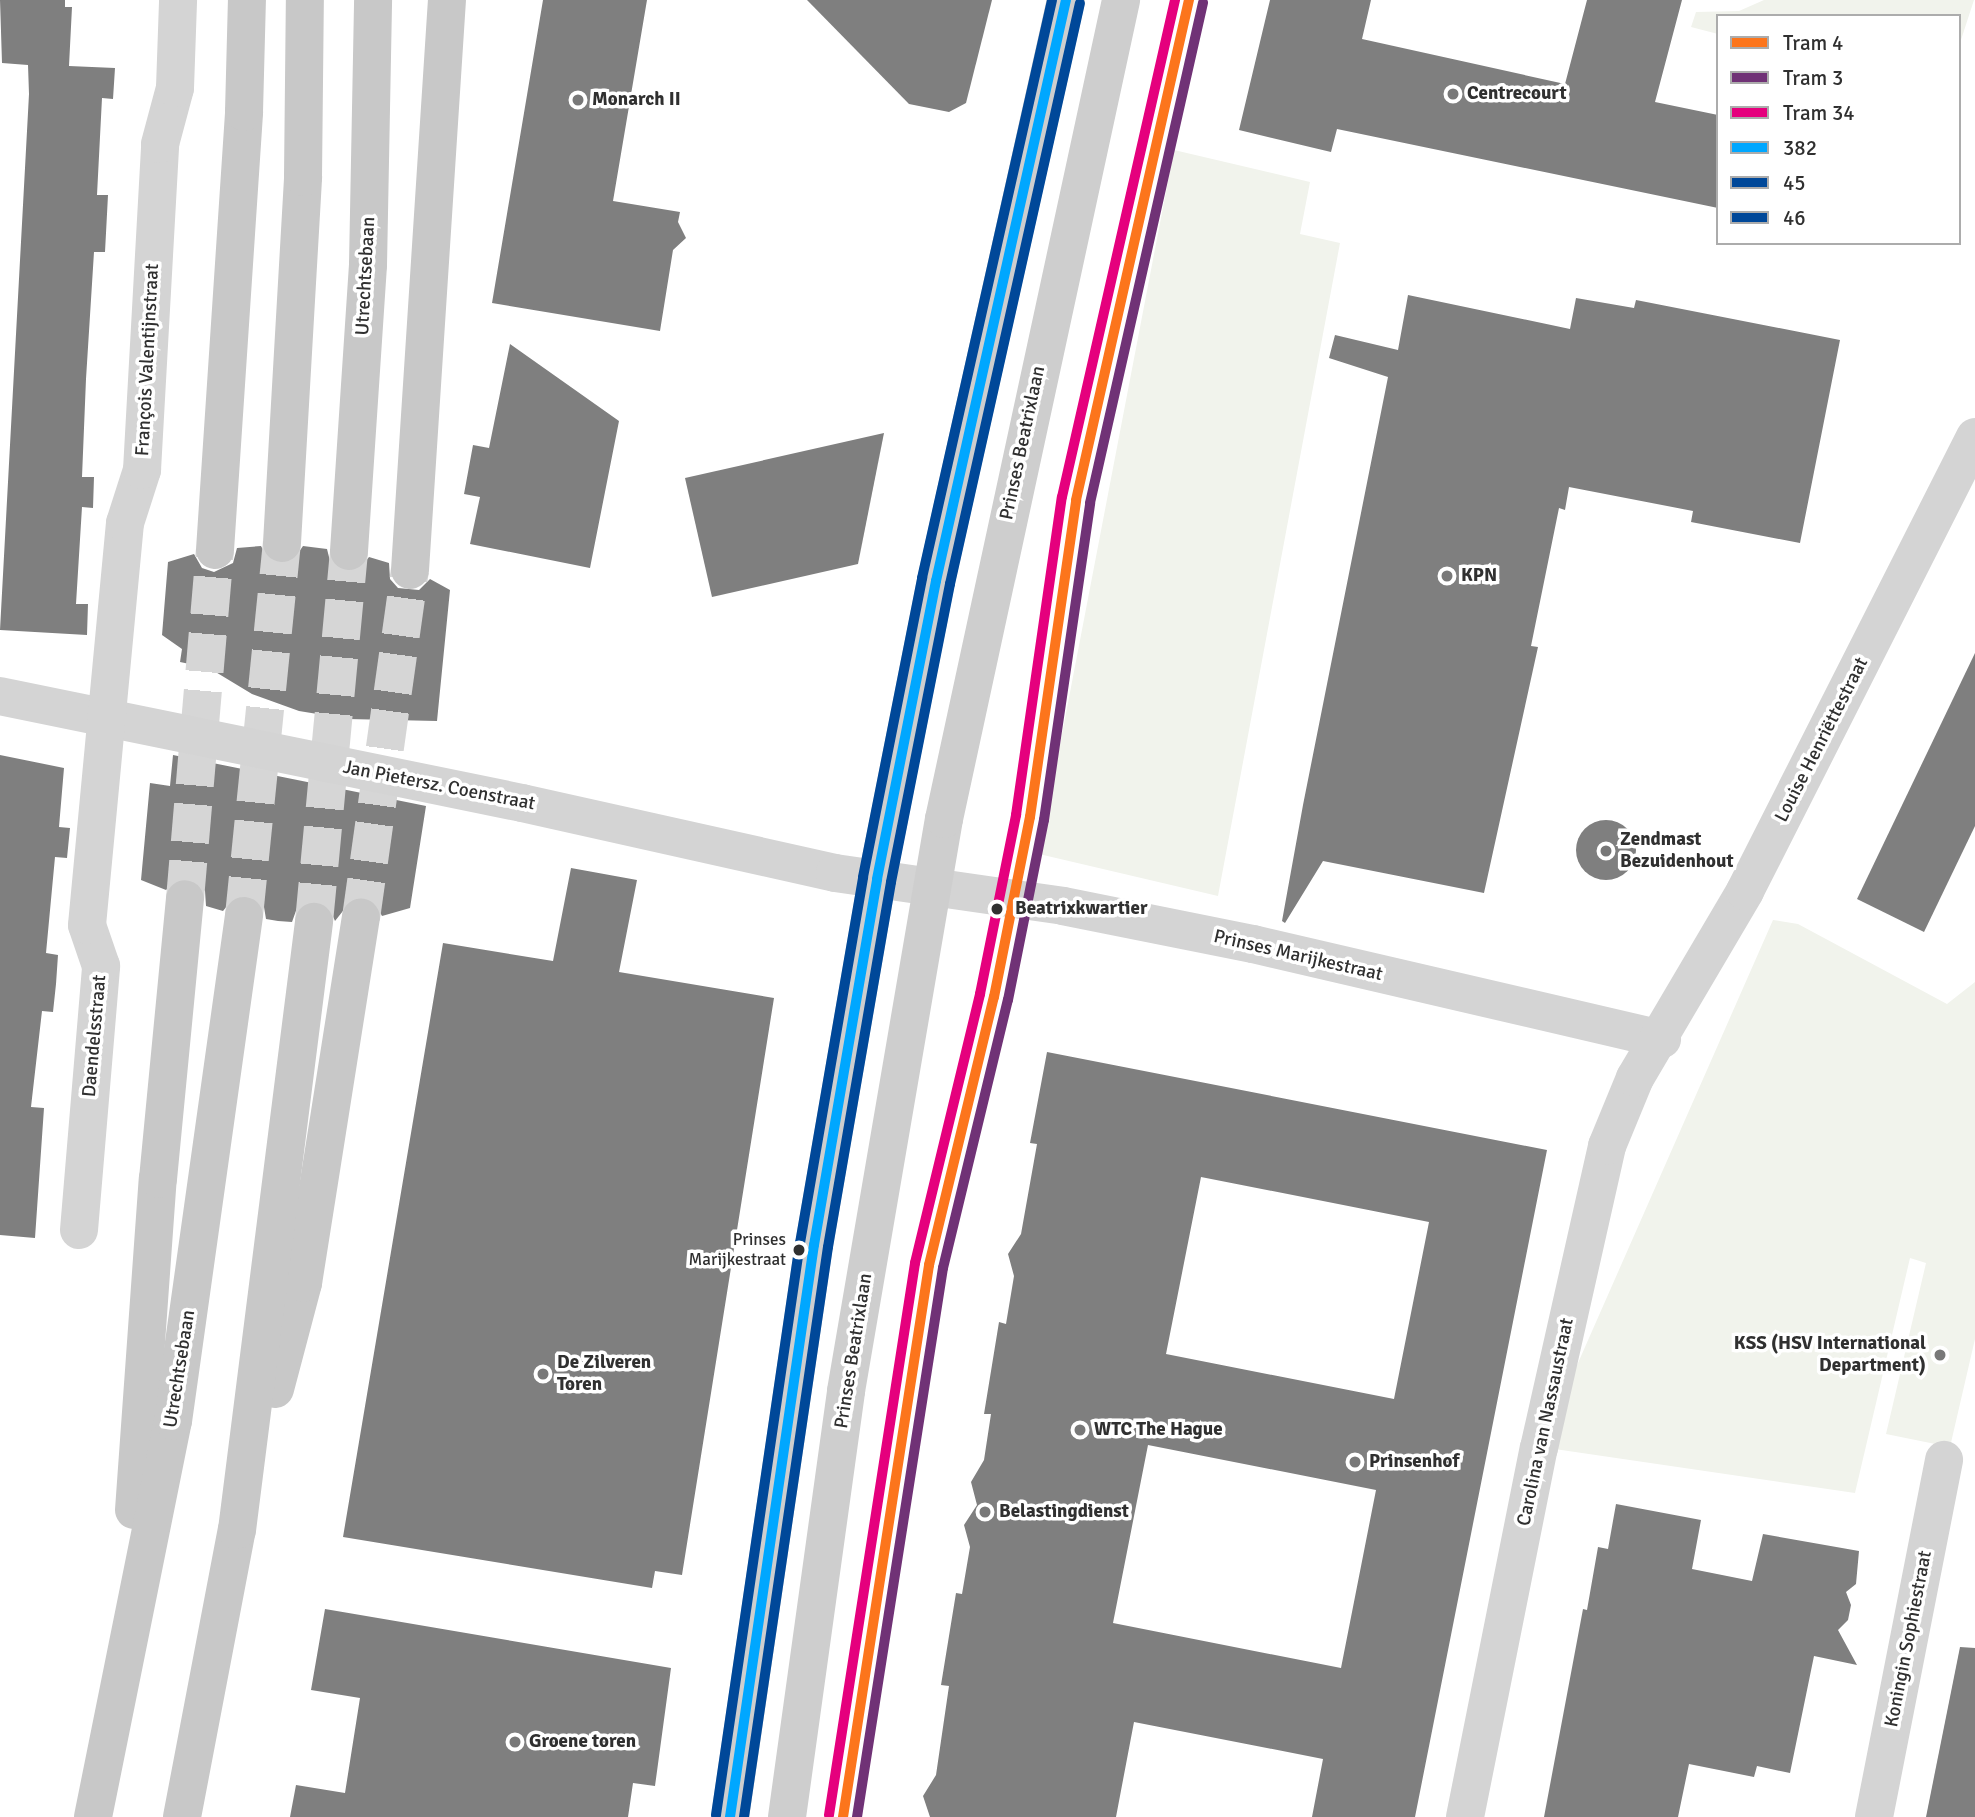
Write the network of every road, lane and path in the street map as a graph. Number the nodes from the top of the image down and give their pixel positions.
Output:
1 (178, 0) edge
2 (247, 0) edge
3 (305, 0) edge
4 (373, 0) edge
5 (447, 0) edge
6 (1066, 0) edge
7 (1121, 0) edge
8 (1975, 437) edge
9 (282, 543) tunnel mouth
10 (215, 550) tunnel mouth
11 (349, 551) tunnel mouth
12 (410, 570) tunnel mouth
13 (0, 696) edge
14 (107, 719) junction
15 (877, 879) junction
16 (932, 887) junction
17 (185, 899) tunnel mouth
18 (244, 916) tunnel mouth
19 (361, 919) tunnel mouth
20 (314, 922) tunnel mouth
21 (1662, 1039) junction
22 (79, 1230) dead end
23 (1944, 1460) dead end
24 (237, 1530) junction
25 (124, 1652) junction
26 (93, 1817) edge
27 (182, 1817) edge
28 (730, 1817) edge
29 (787, 1817) edge
30 (1465, 1817) edge
31 (1874, 1817) edge

1 - 14 street, François Valentijnstraat
2 - 10 main road
3 - 9 main road
4 - 11 main road, Utrechtsebaan
5 - 12 main road
6 - 15 street
7 - 16 street, Prinses Beatrixlaan
8 - 21 street, Louise Henriëttestraat
13 - 14 street, Jan Pietersz. Coenstraat
14 - 15 street, Jan Pietersz. Coenstraat
14 - 22 street, Daendelsstraat
15 - 16 street
15 - 28 street
16 - 21 street, Prinses Marijkestraat
16 - 29 street, Prinses Beatrixlaan
17 - 25 main road
18 - 25 main road, Utrechtsebaan
19 - 24 main road
20 - 24 main road
21 - 30 street, Carolina van Nassaustraat
23 - 31 street, Koningin Sophiestraat
24 - 27 main road
25 - 26 main road, Utrechtsebaan

